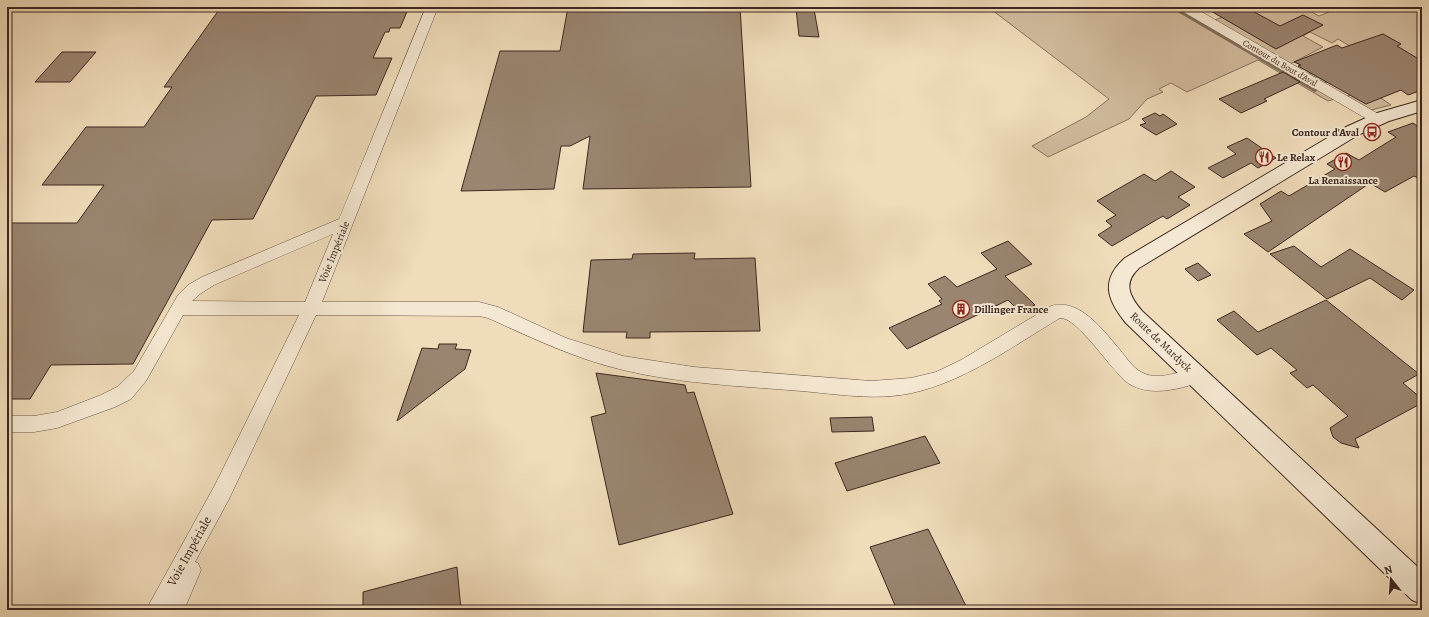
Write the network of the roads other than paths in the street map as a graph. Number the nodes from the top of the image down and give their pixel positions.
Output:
1 (432, 7) edge
2 (1184, 7) edge
3 (1422, 105) edge
4 (1377, 119) junction
5 (346, 222) junction
6 (311, 307) junction
7 (178, 308) junction
8 (1197, 376) junction
9 (7, 424) edge
10 (222, 492) junction
11 (1422, 590) edge
12 (157, 610) edge
13 (173, 610) edge

1 - 5 street, Voie Impériale
2 - 4 street, Contour du Bout d'Aval
3 - 4 main road, Route de Mardyck
4 - 8 main road, Route de Mardyck
5 - 6 street, Voie Impériale
5 - 7 street
6 - 7 street
6 - 8 street
6 - 10 street, Voie Impériale
7 - 9 street
8 - 11 main road, Route de Mardyck
10 - 12 street, Voie Impériale
10 - 13 street, Voie Impériale

